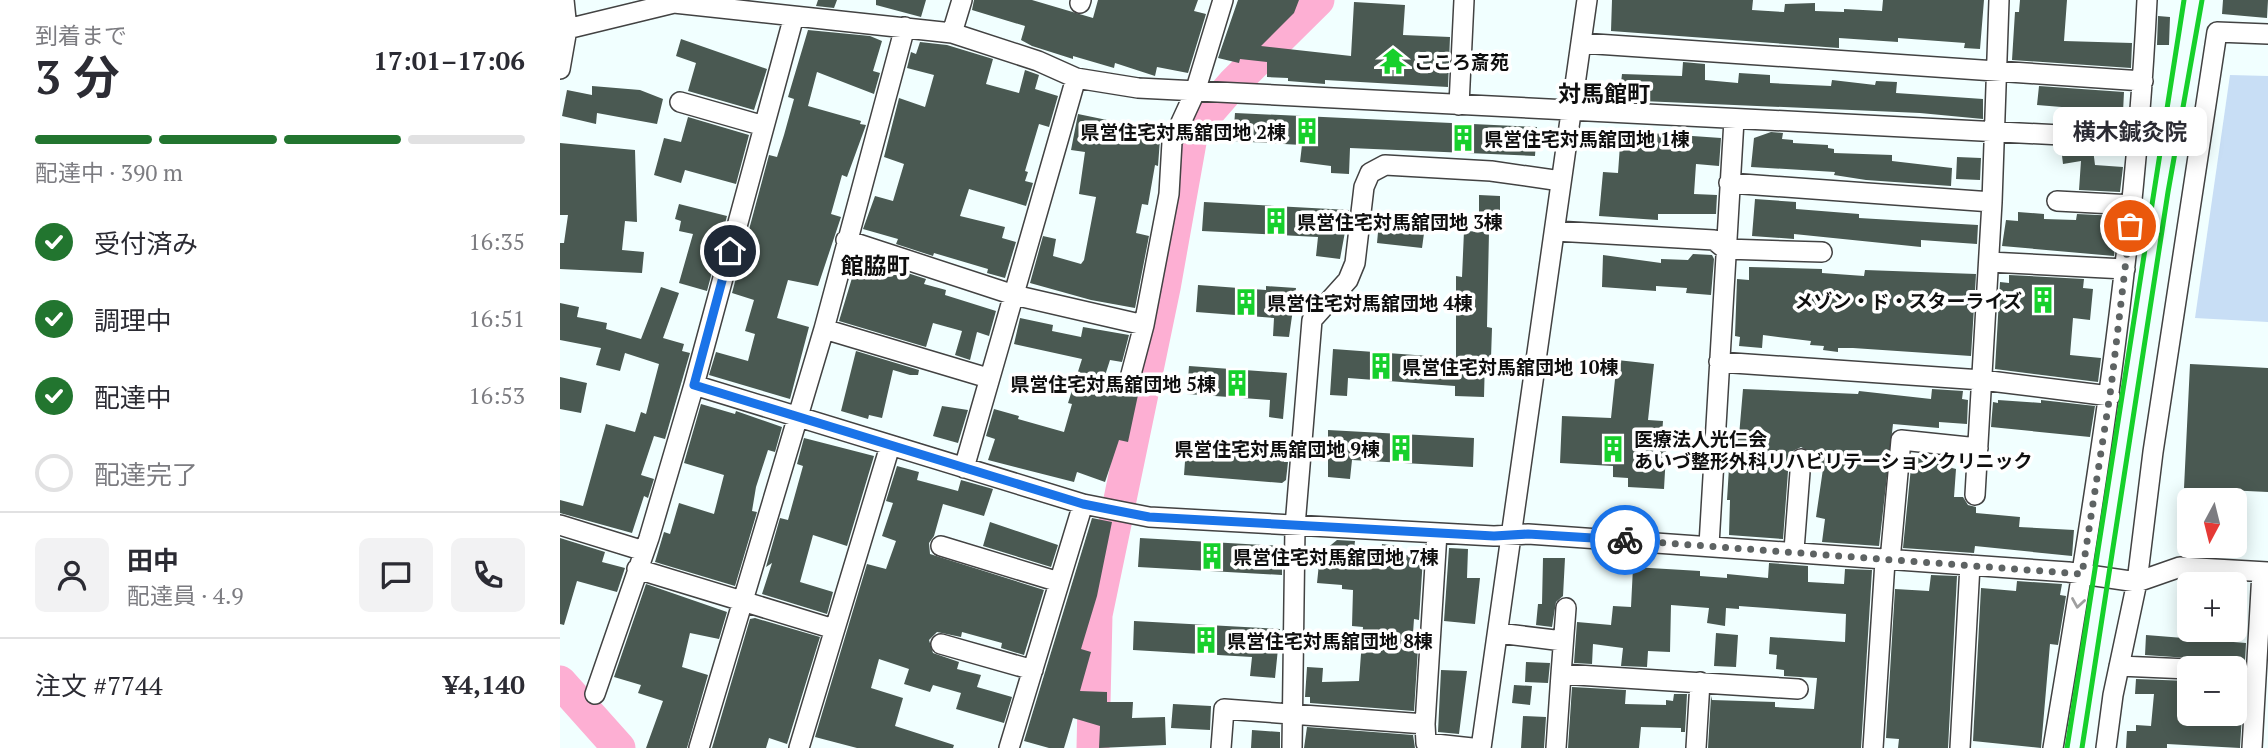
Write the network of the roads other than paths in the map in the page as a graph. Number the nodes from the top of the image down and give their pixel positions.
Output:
1 (564, 0) edge
2 (962, 0) edge
3 (1223, 0) edge
4 (1464, 0) edge
5 (1587, 0) edge
6 (1998, 0) edge
7 (2147, 0) edge
8 (725, 4) edge
9 (794, 16) junction
10 (905, 27) junction
11 (567, 29) junction
12 (952, 33) junction
13 (2268, 34) edge
14 (1581, 43) junction
15 (560, 69) edge
16 (1996, 72) junction
17 (1076, 78) junction
18 (2143, 81) junction
19 (1195, 92) junction
20 (680, 102) dead end
21 (1458, 105) junction
22 (1573, 110) junction
23 (1734, 120) junction
24 (764, 126) junction
25 (1995, 131) junction
26 (2139, 139) junction
27 (1561, 181) junction
28 (1729, 183) junction
29 (2057, 201) dead end
30 (1992, 202) junction
31 (2133, 205) junction
32 (1555, 231) junction
33 (846, 240) junction
34 (1725, 249) junction
35 (1822, 252) dead end
36 (1989, 262) junction
37 (2125, 270) junction
38 (1014, 295) junction
39 (1144, 325) junction
40 (824, 329) junction
41 (1719, 362) junction
42 (989, 378) junction
43 (1130, 378) dead end
44 (1982, 380) junction
45 (694, 385) junction
46 (2110, 396) junction
47 (797, 417) junction
48 (890, 446) junction
49 (1978, 448) junction
50 (1801, 459) dead end
51 (964, 468) junction
52 (1975, 495) dead end
53 (1083, 504) junction
54 (560, 525) edge
55 (1296, 526) junction
56 (1437, 533) junction
57 (1511, 534) junction
58 (1709, 545) junction
59 (940, 546) dead end
60 (1794, 550) junction
61 (640, 560) junction
62 (1888, 561) junction
63 (1970, 565) junction
64 (2265, 572) edge
65 (2082, 574) junction
66 (1059, 582) junction
67 (2137, 582) junction
68 (742, 600) junction
69 (1566, 608) dead end
70 (834, 629) junction
71 (1498, 633) junction
72 (1563, 641) junction
73 (941, 643) dead end
74 (2119, 666) junction
75 (2177, 668) edge
76 (1033, 670) junction
77 (1561, 674) junction
78 (1700, 682) junction
79 (2261, 687) edge
80 (1798, 689) dead end
81 (596, 694) dead end
82 (1291, 713) junction
83 (1425, 724) junction
84 (699, 748) edge
85 (799, 748) edge
86 (1009, 748) edge
87 (1221, 748) edge
88 (1292, 748) edge
89 (1472, 748) edge
90 (1480, 748) edge
91 (1556, 748) edge
92 (1696, 748) edge
93 (1873, 748) edge
94 (1960, 748) edge
95 (2053, 748) edge
96 (2106, 748) edge
97 (2252, 748) edge

1 - 11 street
2 - 12 street
3 - 19 street
4 - 21 street
5 - 14 street
6 - 16 street
7 - 18 street
8 - 9 street
8 - 11 street
9 - 10 street
9 - 24 street
10 - 12 street
10 - 33 street
11 - 15 street
12 - 17 street
13 - 67 street
14 - 16 street
14 - 22 street
16 - 18 street
16 - 25 street
17 - 19 street
17 - 38 street
18 - 26 street
19 - 21 street
19 - 39 street
20 - 24 street
21 - 22 street
22 - 23 street
22 - 27 street
23 - 25 street
23 - 28 street
24 - 45 street
25 - 26 street
25 - 30 street
26 - 31 street
27 - 32 street
27 - 55 street
28 - 30 street
28 - 34 street
29 - 31 street
30 - 36 street
31 - 37 street
32 - 34 street
32 - 57 street
33 - 38 street
33 - 40 street
34 - 35 street
34 - 41 street
36 - 37 street
36 - 44 street
37 - 46 street
38 - 39 street
38 - 42 street
39 - 43 street
40 - 42 street
40 - 47 street
41 - 44 street
41 - 58 street
42 - 51 street
44 - 46 street
44 - 49 street
45 - 47 street
45 - 61 street
46 - 65 street
47 - 48 street
47 - 68 street
48 - 51 street
48 - 70 street
49 - 52 street
49 - 62 street
50 - 60 street
51 - 53 street
53 - 55 street
53 - 66 street
54 - 61 street
55 - 56 street
55 - 82 street
56 - 57 street
56 - 83 street
57 - 58 street
57 - 71 street
58 - 60 street
59 - 66 street
60 - 62 street
61 - 68 street
61 - 81 street
62 - 63 street
62 - 93 street
63 - 65 street
63 - 94 street
64 - 67 street
64 - 79 street
65 - 67 street
65 -> 95 street
66 - 76 street
67 - 74 street
68 - 70 street
68 - 84 street
69 - 72 street
70 - 85 street
71 - 72 street
71 - 90 street
72 - 77 street
73 - 76 street
74 - 75 street
74 - 96 street
76 - 86 street
77 - 78 street
77 - 91 street
78 - 80 street
78 - 92 street
79 - 97 street
82 - 83 street
82 - 87 street
82 - 88 street
83 - 89 street

